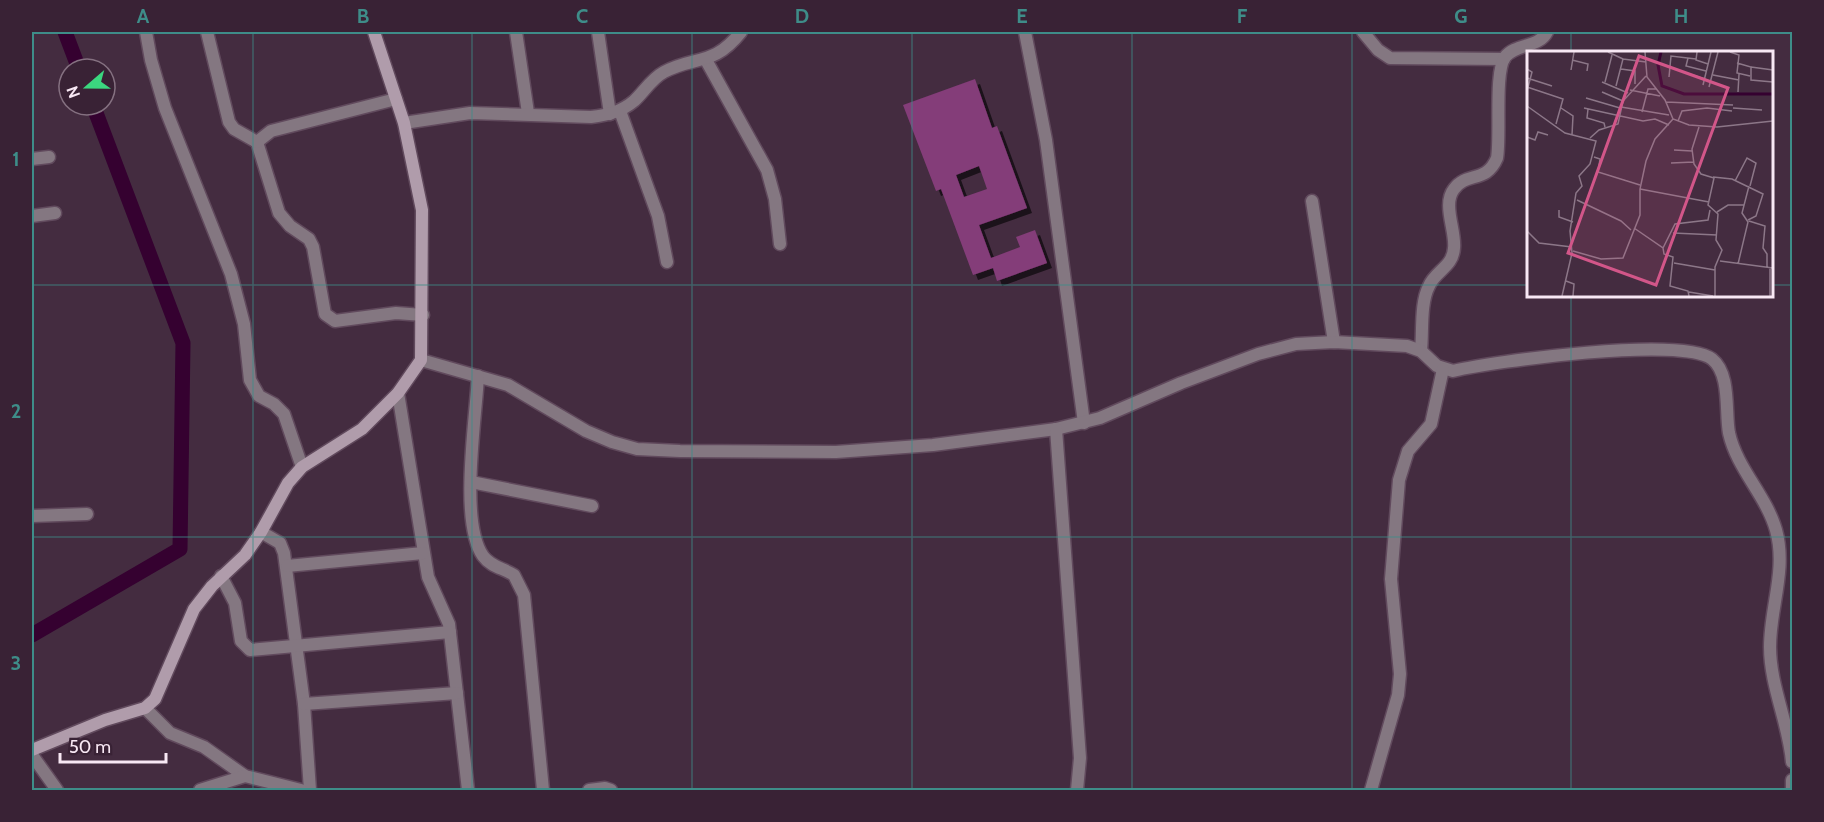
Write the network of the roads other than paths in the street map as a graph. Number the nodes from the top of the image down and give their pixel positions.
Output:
1 (146, 32) edge
2 (207, 32) edge
3 (374, 32) edge
4 (516, 32) edge
5 (598, 32) edge
6 (741, 32) edge
7 (1025, 32) edge
8 (1363, 32) edge
9 (1547, 32) edge
10 (1504, 59) junction
11 (706, 60) junction
12 (396, 99) junction
13 (615, 112) junction
14 (528, 113) junction
15 (404, 123) junction
16 (257, 141) junction
17 (50, 157) dead end
18 (32, 159) edge
19 (1311, 201) dead end
20 (55, 213) dead end
21 (32, 216) edge
22 (780, 244) dead end
23 (668, 262) dead end
24 (423, 315) junction
25 (1334, 342) junction
26 (1420, 351) junction
27 (421, 360) junction
28 (1443, 369) junction
29 (478, 376) junction
30 (398, 393) junction
31 (1084, 423) junction
32 (1056, 429) junction
33 (302, 467) junction
34 (471, 482) junction
35 (592, 506) dead end
36 (87, 514) dead end
37 (32, 516) edge
38 (261, 532) junction
39 (423, 553) junction
40 (287, 566) junction
41 (221, 576) junction
42 (450, 632) junction
43 (297, 647) junction
44 (457, 693) junction
45 (304, 704) junction
46 (145, 708) junction
47 (32, 750) edge
48 (32, 755) edge
49 (1792, 762) edge
50 (245, 776) junction
51 (1792, 780) edge
52 (57, 790) edge
53 (200, 790) edge
54 (301, 790) edge
55 (310, 790) edge
56 (468, 790) edge
57 (543, 790) edge
58 (589, 790) edge
59 (611, 790) edge
60 (1077, 790) edge
61 (1371, 790) edge
62 (1792, 790) edge

1 - 33 street
2 - 16 street
3 - 12 street
4 - 14 street
5 - 13 street
6 - 11 street
7 - 31 street
8 - 10 street
9 - 10 street
10 - 26 street
11 - 13 street
11 - 22 street
12 - 15 street
12 - 16 street
13 - 14 street
13 - 23 street
14 - 15 street
15 - 24 street
16 - 24 street
17 - 18 street
19 - 25 street
20 - 21 street
24 - 27 street
25 - 26 street
25 - 31 street
26 - 28 street
27 - 29 street
27 - 30 street
28 - 49 street
28 - 61 street
29 - 32 street
29 - 34 street
30 - 33 street
30 - 39 street
31 - 32 street
32 - 60 street
33 - 38 street
34 - 35 street
34 - 57 street
36 - 37 street
38 - 40 street
38 - 41 street
39 - 40 street
39 - 42 street
40 - 43 street
41 - 43 street
41 - 46 street
42 - 43 street
42 - 44 street
43 - 45 street
44 - 45 street
44 - 56 street
45 - 55 street
46 - 47 street
46 - 50 street
48 - 52 street
50 - 53 street
50 - 54 street
51 - 62 street
58 - 59 street

